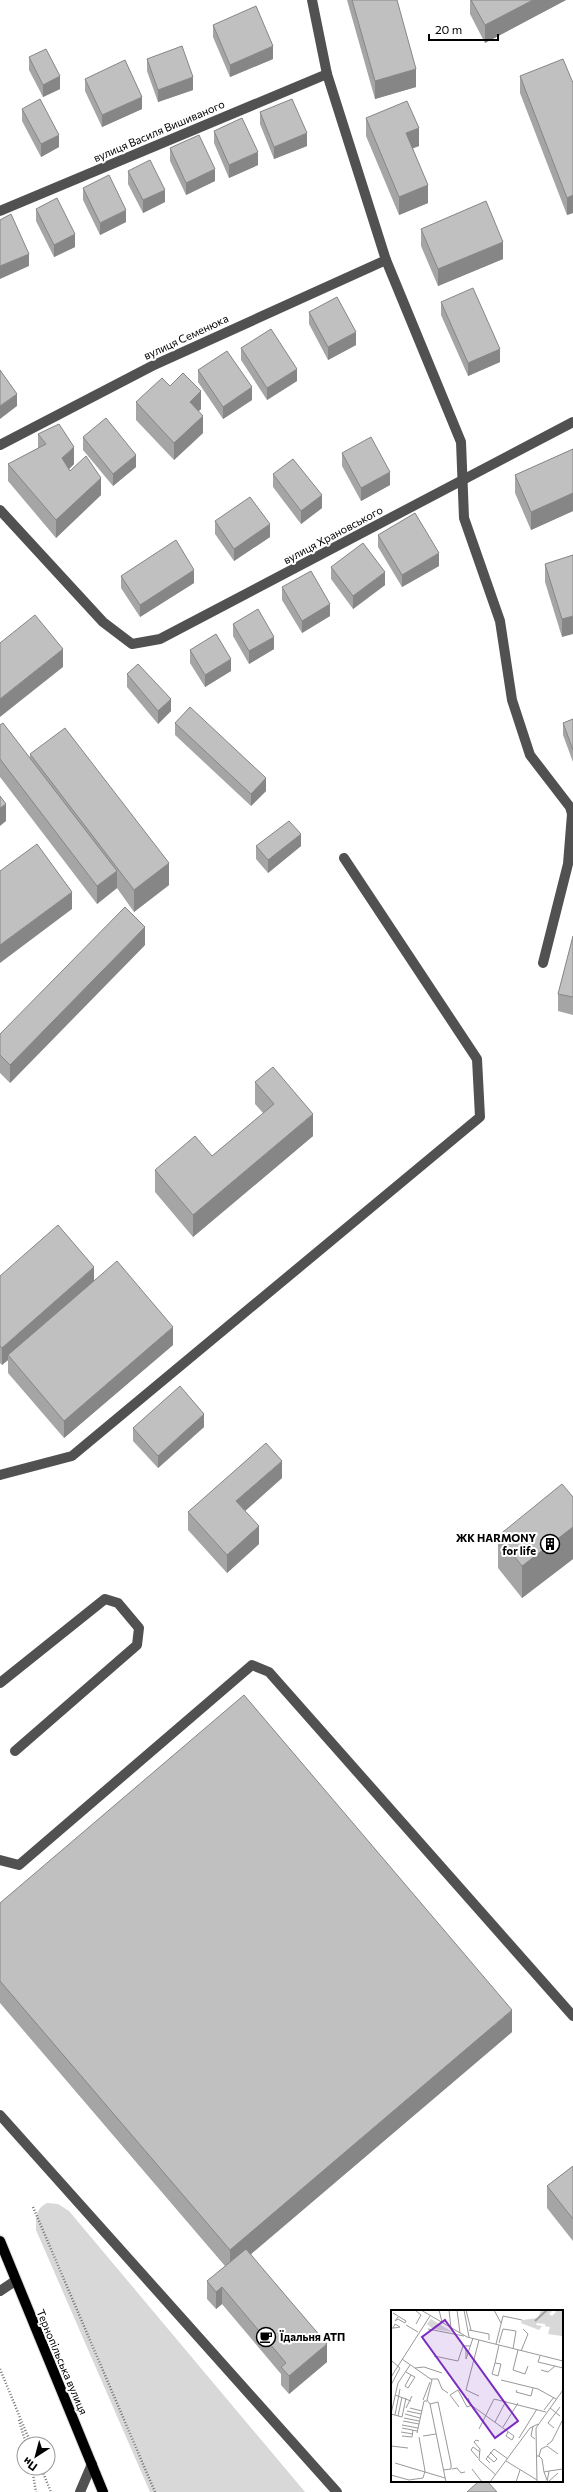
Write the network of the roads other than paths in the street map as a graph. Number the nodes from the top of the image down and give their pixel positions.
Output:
1 (312, 0) edge
2 (327, 74) junction
3 (0, 211) edge
4 (386, 260) junction
5 (573, 422) edge
6 (0, 445) edge
7 (462, 481) junction
8 (0, 510) edge
9 (572, 806) edge
10 (344, 858) dead end
11 (543, 963) dead end
12 (0, 1475) edge
13 (0, 1684) edge
14 (15, 1751) dead end
15 (0, 1860) edge
16 (573, 2016) edge
17 (0, 2116) edge
18 (0, 2241) edge
19 (15, 2281) junction
20 (0, 2291) edge
21 (92, 2464) junction
22 (80, 2492) edge
23 (103, 2492) edge
24 (336, 2492) edge

1 - 2 street
2 - 3 street, вулиця Василя Вишиваного
2 - 4 street
4 - 6 street, вулиця Семенюка
4 - 7 street
5 - 7 street, вулиця Храновського
7 - 8 street, вулиця Храновського
7 - 9 street
9 - 11 street
10 - 12 street
13 - 14 street
15 - 16 street
17 - 24 street
18 - 19 main road, Тернопільська вулиця
19 - 20 street
19 - 21 main road, Тернопільська вулиця
21 - 22 street
21 - 23 main road, Тернопільська вулиця

